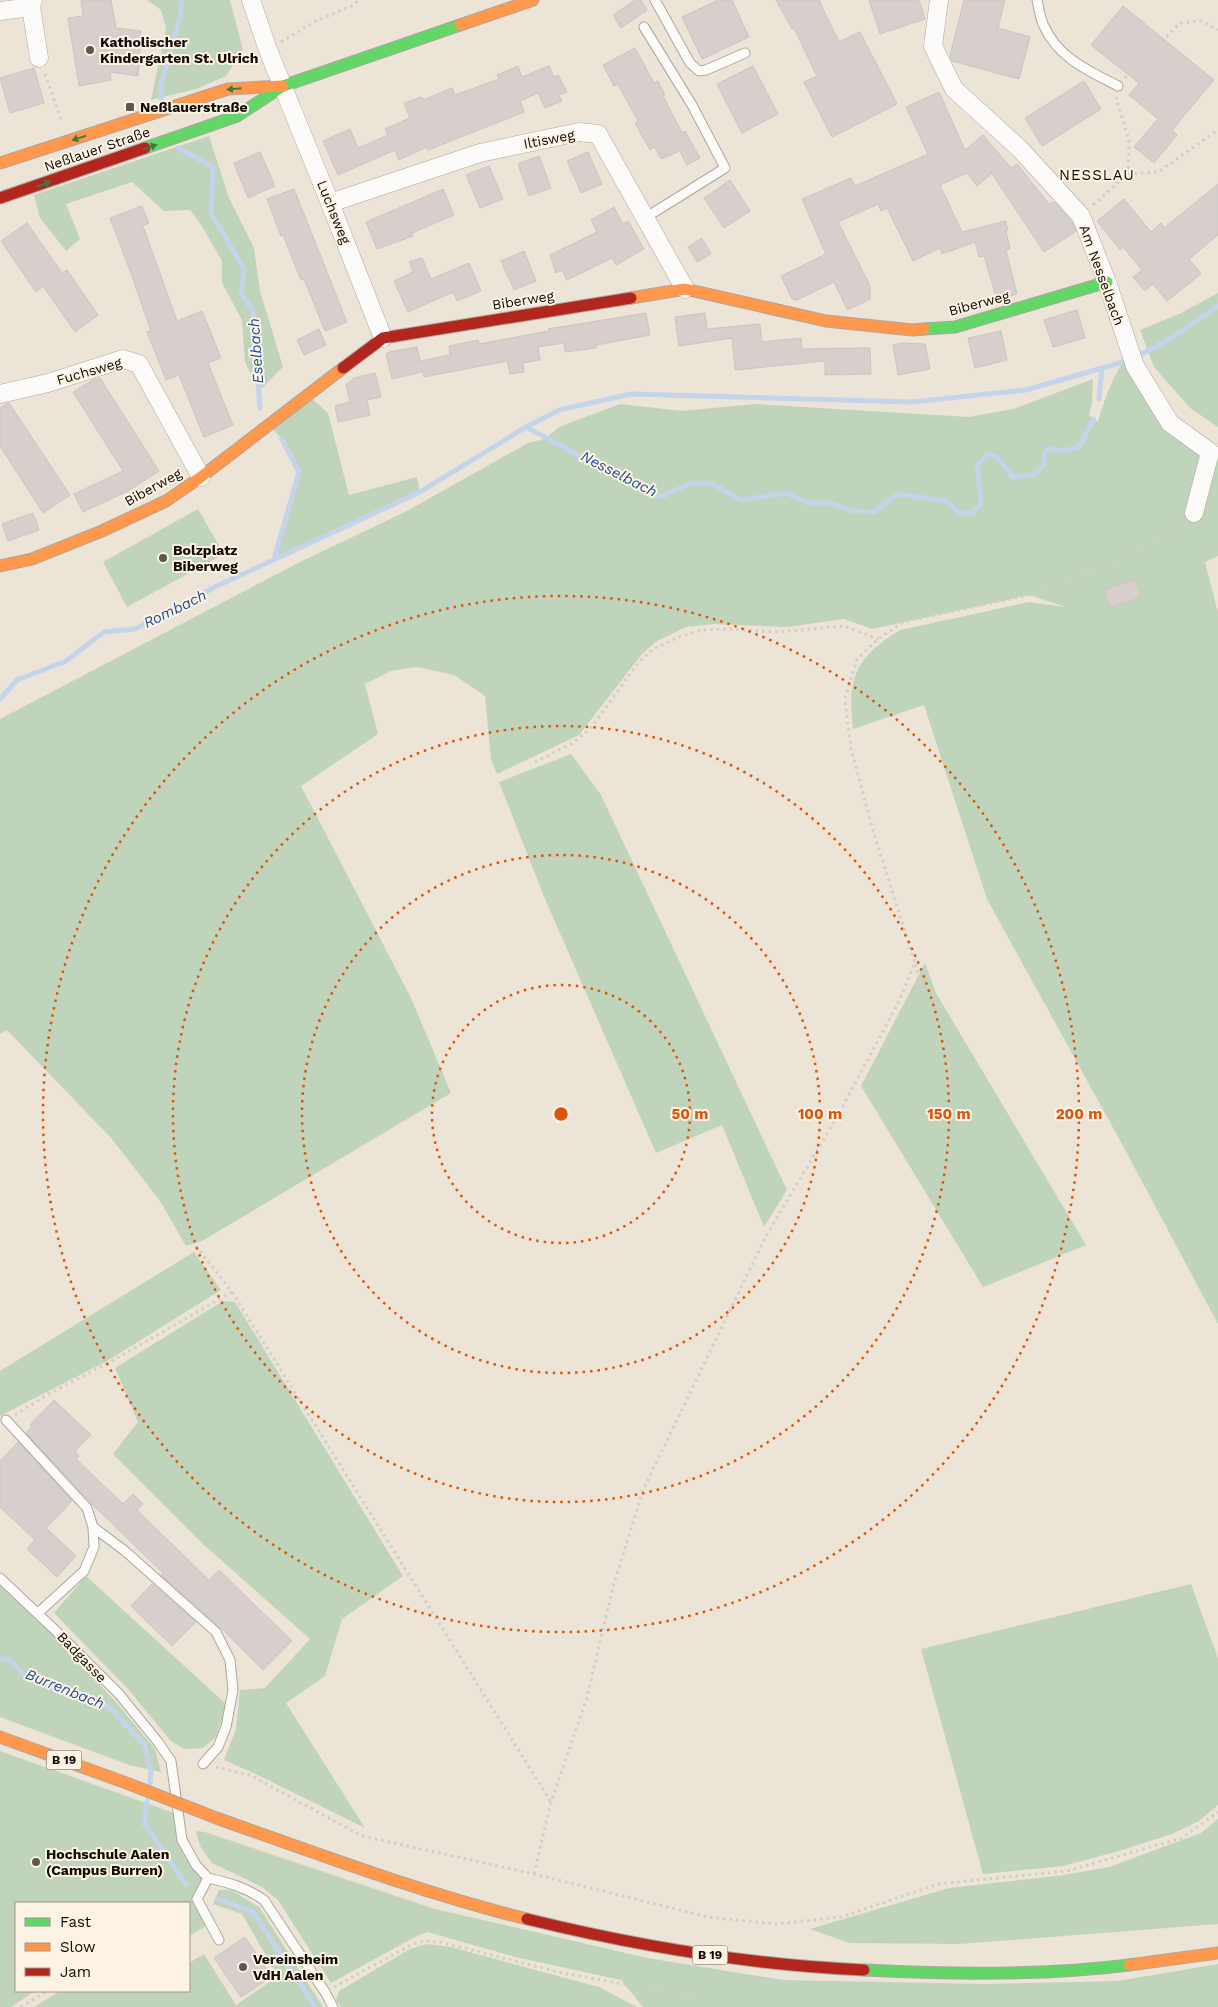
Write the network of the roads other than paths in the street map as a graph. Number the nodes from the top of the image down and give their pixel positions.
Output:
1 (251, 0) edge
2 (533, 0) edge
3 (655, 0) edge
4 (939, 0) edge
5 (1037, 0) edge
6 (32, 4) edge
7 (0, 11) edge
8 (644, 27) dead end
9 (744, 53) dead end
10 (39, 58) road end
11 (283, 86) junction
12 (1118, 86) road end
13 (0, 162) edge
14 (0, 198) edge
15 (330, 203) junction
16 (645, 218) junction
17 (1107, 282) junction
18 (685, 289) junction
19 (383, 338) junction
20 (0, 394) edge
21 (201, 477) junction
22 (1194, 513) road end
23 (0, 566) edge
24 (6, 1420) road end
25 (93, 1527) junction
26 (0, 1578) edge
27 (38, 1613) junction
28 (0, 1737) edge
29 (203, 1764) road end
30 (208, 1878) junction
31 (219, 1940) dead end
32 (1218, 1954) edge
33 (333, 2007) edge

1 - 11 street, Luchsweg
2 - 11 main road, Neßlauer Straße
3 - 9 lane
4 - 17 street, Am Nesselbach
5 - 12 lane
6 - 7 street
6 - 10 street
8 - 16 lane
11 -> 13 main road, Neßlauer Straße
14 -> 11 main road, Neßlauer Straße
11 - 15 street, Luchsweg
15 - 16 street, Iltisweg
15 - 19 street, Luchsweg
16 - 18 street, Iltisweg
17 - 18 main road, Biberweg
17 - 22 street, Am Nesselbach
18 - 19 main road, Biberweg
19 - 21 main road, Biberweg
20 - 21 street, Fuchsweg
21 - 23 main road, Biberweg
24 - 25 lane
25 - 27 lane
25 - 29 lane
26 - 27 lane, Badgasse
27 - 30 lane, Badgasse
28 - 32 main road, B 19, bridge
30 - 31 lane
30 - 33 lane

